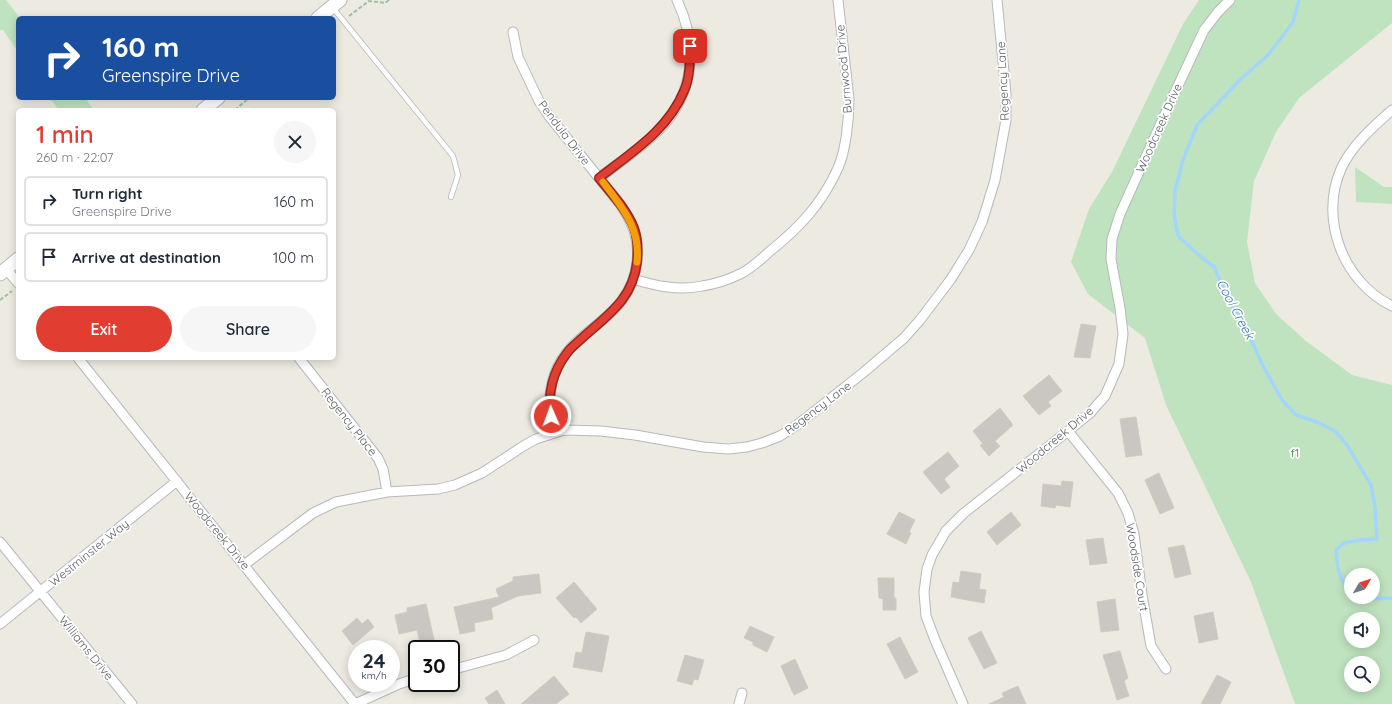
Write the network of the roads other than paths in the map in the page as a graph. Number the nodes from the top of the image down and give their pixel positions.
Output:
1 (677, 0) edge
2 (838, 0) edge
3 (997, 0) edge
4 (1230, 0) edge
5 (336, 4) edge
6 (321, 16) edge
7 (513, 32) dead end
8 (216, 100) edge
9 (206, 108) edge
10 (1392, 110) edge
11 (599, 178) junction
12 (451, 197) dead end
13 (16, 261) edge
14 (3, 271) edge
15 (633, 279) junction
16 (16, 281) edge
17 (1392, 306) edge
18 (80, 360) edge
19 (302, 360) edge
20 (1068, 431) junction
21 (554, 433) junction
22 (177, 481) junction
23 (387, 492) junction
24 (0, 542) edge
25 (244, 565) junction
26 (41, 592) junction
27 (0, 624) edge
28 (534, 640) dead end
29 (460, 668) edge
30 (1166, 669) dead end
31 (408, 681) edge
32 (742, 693) dead end
33 (132, 704) edge
34 (355, 704) edge
35 (739, 704) edge
36 (963, 704) edge

1 - 11 street
2 - 15 street, Burnwood Drive
3 - 21 street, Regency Lane
4 - 20 street, Woodcreek Drive
5 - 6 street
5 - 12 lane
7 - 11 street, Pendula Drive
8 - 9 street
10 - 17 street
11 - 15 street, Pendula Drive
13 - 14 street
14 - 16 street
15 - 21 street, Pendula Drive
18 - 22 street, Woodcreek Drive
19 - 23 street, Regency Place
20 - 30 street, Woodside Court
20 - 36 street, Woodcreek Drive
21 - 23 street, Regency Lane
22 - 25 street, Woodcreek Drive
22 - 26 street, Westminster Way
23 - 25 street, Regency Lane
24 - 26 street, Williams Drive
25 - 34 street, Woodcreek Drive
26 - 27 street, Westminster Way
26 - 33 street, Williams Drive
28 - 29 street
31 - 34 street
32 - 35 street

